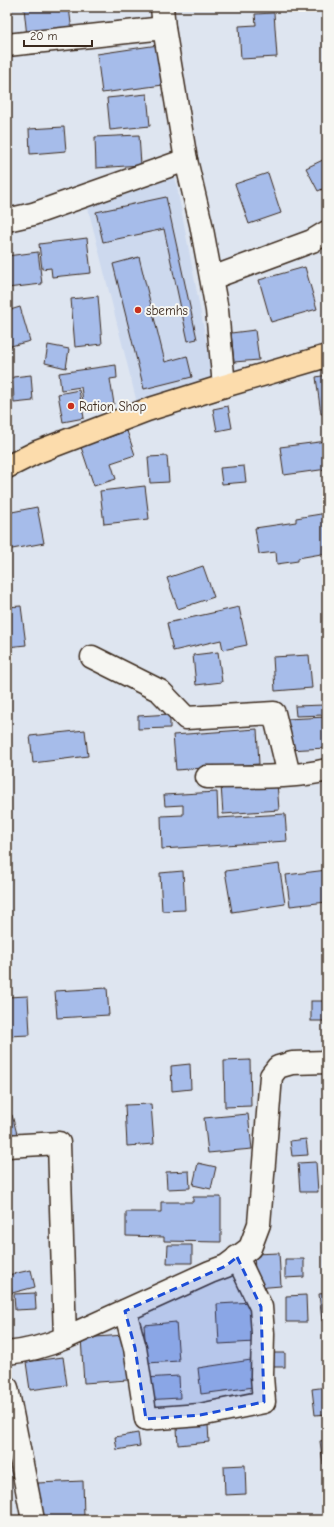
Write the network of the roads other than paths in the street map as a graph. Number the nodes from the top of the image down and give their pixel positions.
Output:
1 (162, 7) edge
2 (164, 28) junction
3 (7, 45) edge
4 (186, 160) junction
5 (7, 220) edge
6 (327, 232) edge
7 (212, 278) junction
8 (327, 356) edge
9 (224, 386) junction
10 (7, 467) edge
11 (92, 657) dead end
12 (327, 770) edge
13 (289, 775) junction
14 (207, 776) dead end
15 (327, 1062) edge
16 (7, 1146) edge
17 (237, 1257) junction
18 (125, 1311) junction
19 (65, 1338) junction
20 (7, 1353) edge
21 (7, 1388) edge
22 (33, 1520) edge

1 - 2 street
2 - 3 street
2 - 4 street
4 - 5 street
4 - 7 street
6 - 7 street
7 - 9 street
8 - 9 main road
9 - 10 main road
11 - 13 street
12 - 13 street
13 - 14 street
15 - 17 street
16 - 19 street
17 - 18 street
17 - 18 street
18 - 19 street
19 - 20 street
21 - 22 street

